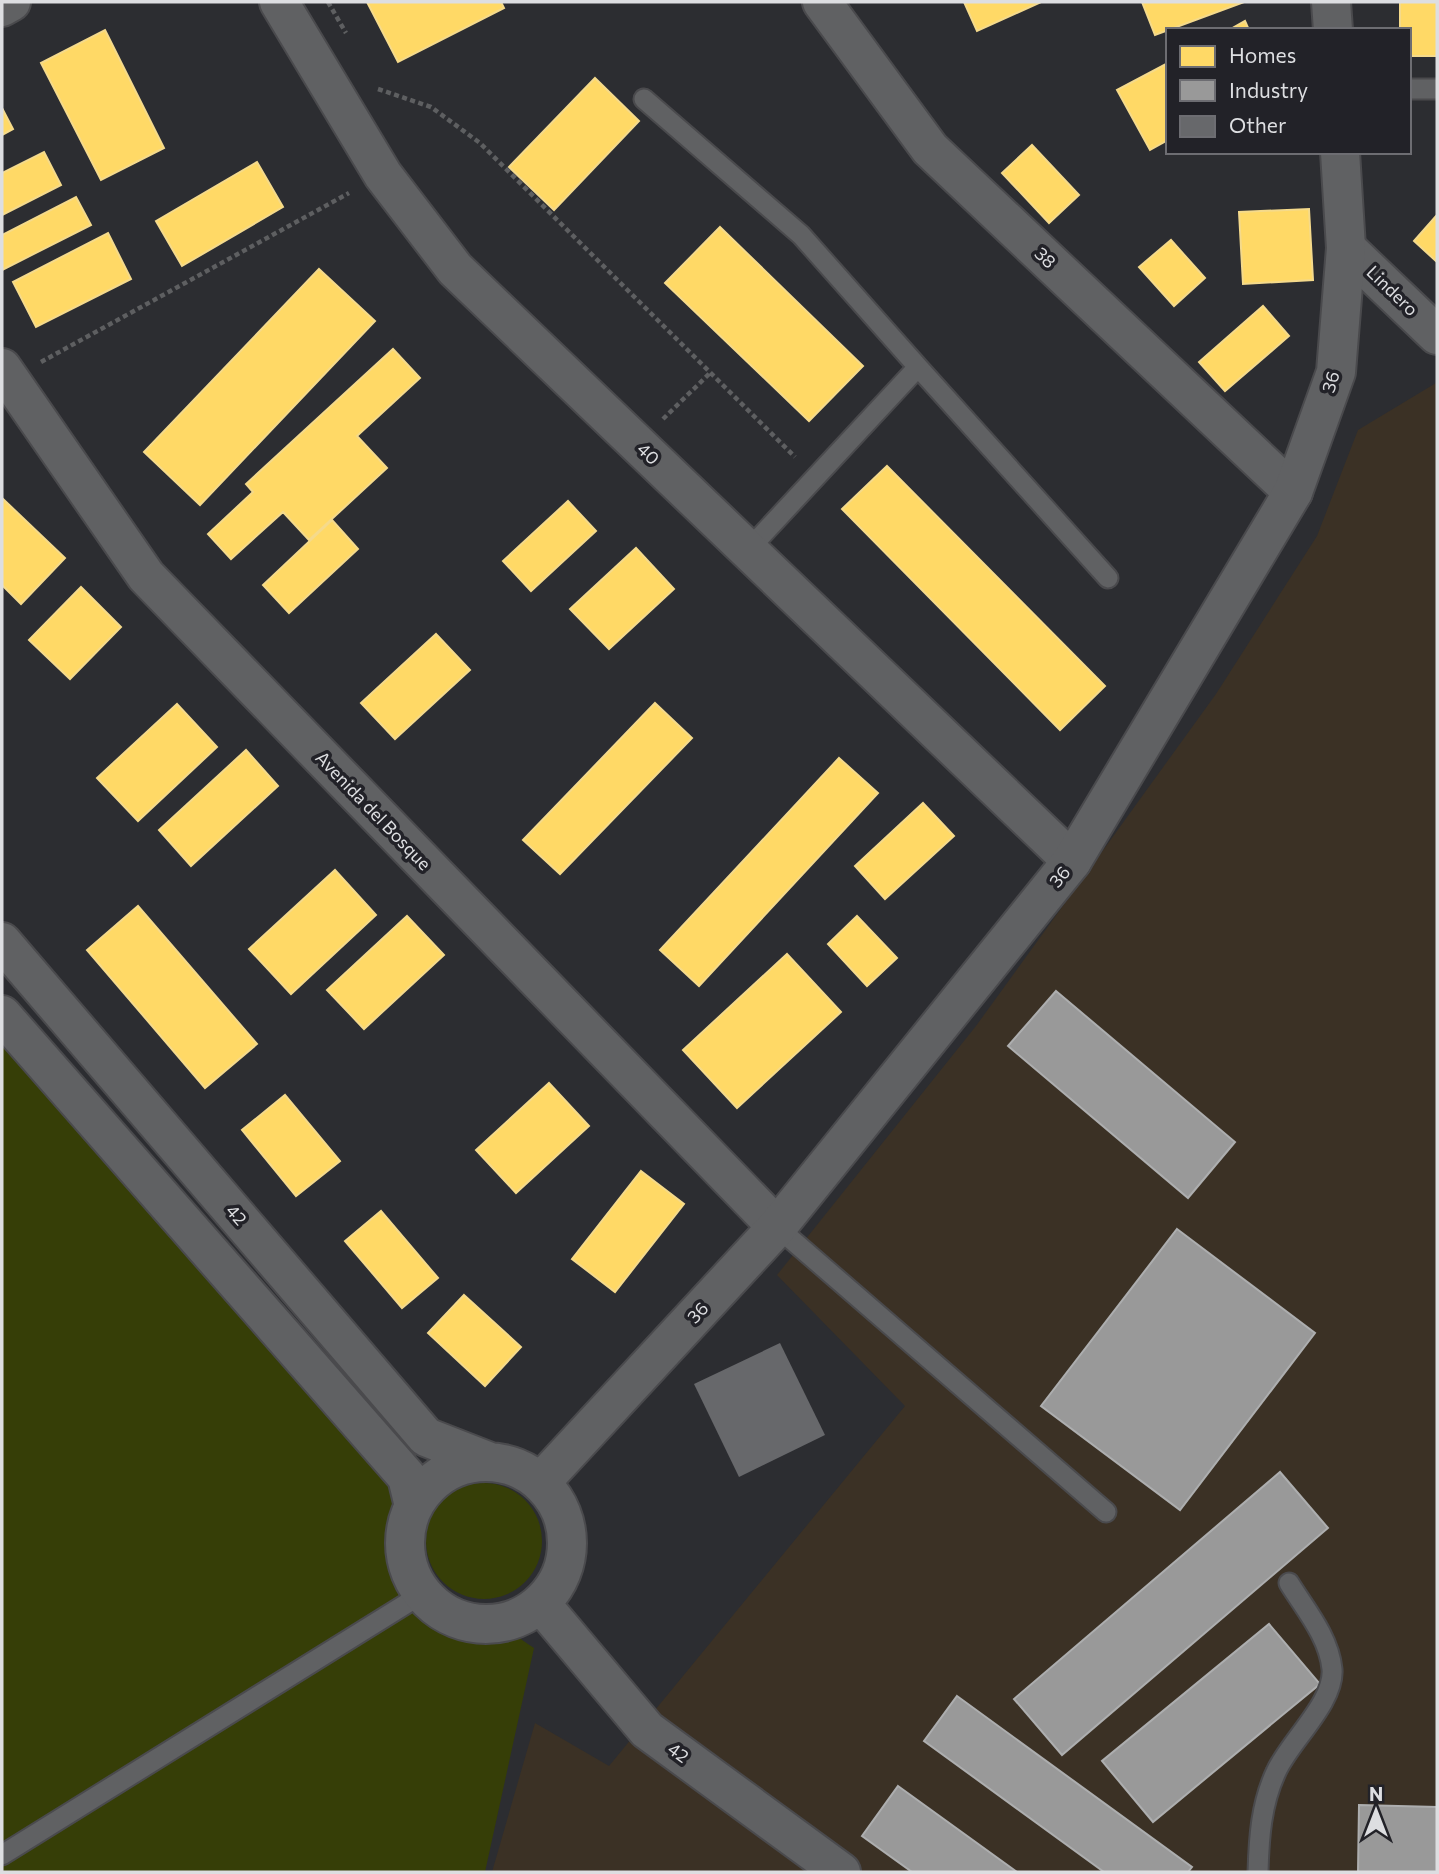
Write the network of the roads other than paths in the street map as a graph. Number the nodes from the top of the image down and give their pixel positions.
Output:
1 (11, 2) edge
2 (279, 2) edge
3 (822, 2) edge
4 (1331, 2) edge
5 (2, 7) edge
6 (1333, 28) edge
7 (1411, 89) edge
8 (1437, 89) edge
9 (644, 100) dead end
10 (1340, 154) edge
11 (1346, 248) junction
12 (1437, 335) edge
13 (918, 367) junction
14 (6, 374) edge
15 (1293, 492) junction
16 (748, 550) junction
17 (1108, 578) dead end
18 (1072, 861) junction
19 (2, 942) edge
20 (2, 1014) edge
21 (777, 1227) junction
22 (490, 1462) junction
23 (541, 1482) junction
24 (414, 1506) junction
25 (1106, 1512) dead end
26 (1289, 1583) dead end
27 (422, 1594) junction
28 (541, 1604) junction
29 (2, 1855) edge
30 (841, 1872) edge
31 (1258, 1872) edge

1 - 5 street
2 - 16 street, 40
3 - 15 street, 38
4 - 6 street
7 - 8 lane
9 - 13 lane
10 - 11 street, 36
11 - 12 street, Lindero
11 - 15 street, 36
13 - 16 lane
13 - 17 lane
14 - 21 street, Avenida del Bosque
15 - 18 street, 36
16 - 18 street, 40
18 - 21 street, 36
19 - 22 street, 42
20 - 24 street
21 - 23 street, 36
21 - 25 lane
22 - 23 street, 42
22 - 24 street, 42
23 - 28 street, 42
24 - 27 street, 42
26 - 31 lane
27 - 28 street, 42
27 - 29 lane
28 - 30 street, 42

